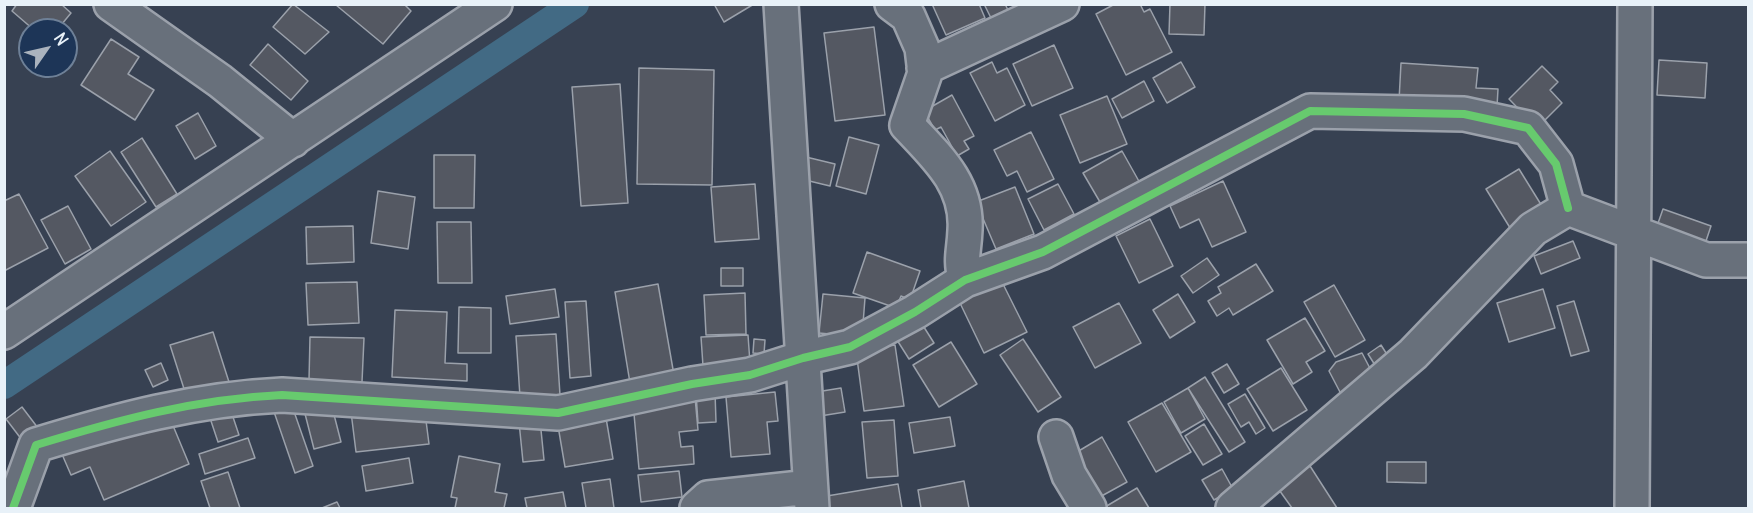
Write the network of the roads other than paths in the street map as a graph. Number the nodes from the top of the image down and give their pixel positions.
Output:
1 (111, 4) edge
2 (495, 4) edge
3 (781, 4) edge
4 (892, 4) edge
5 (1062, 4) edge
6 (1635, 4) edge
7 (924, 68) junction
8 (293, 141) junction
9 (1568, 208) junction
10 (1633, 231) junction
11 (1749, 260) edge
12 (965, 280) junction
13 (4, 332) edge
14 (803, 358) junction
15 (1056, 437) dead end
16 (811, 498) edge
17 (12, 508) edge
18 (697, 508) edge
19 (1089, 508) edge
20 (1233, 508) edge
21 (1632, 508) edge

1 - 8 street
2 - 8 street
3 - 14 street
4 - 7 street
5 - 7 street
6 - 10 street
7 - 12 street
8 - 13 street
9 - 10 street
9 - 12 street
9 - 20 street
10 - 11 street
10 - 21 street
12 - 14 street
14 - 16 street
14 - 17 street
15 - 19 street
16 - 18 street

